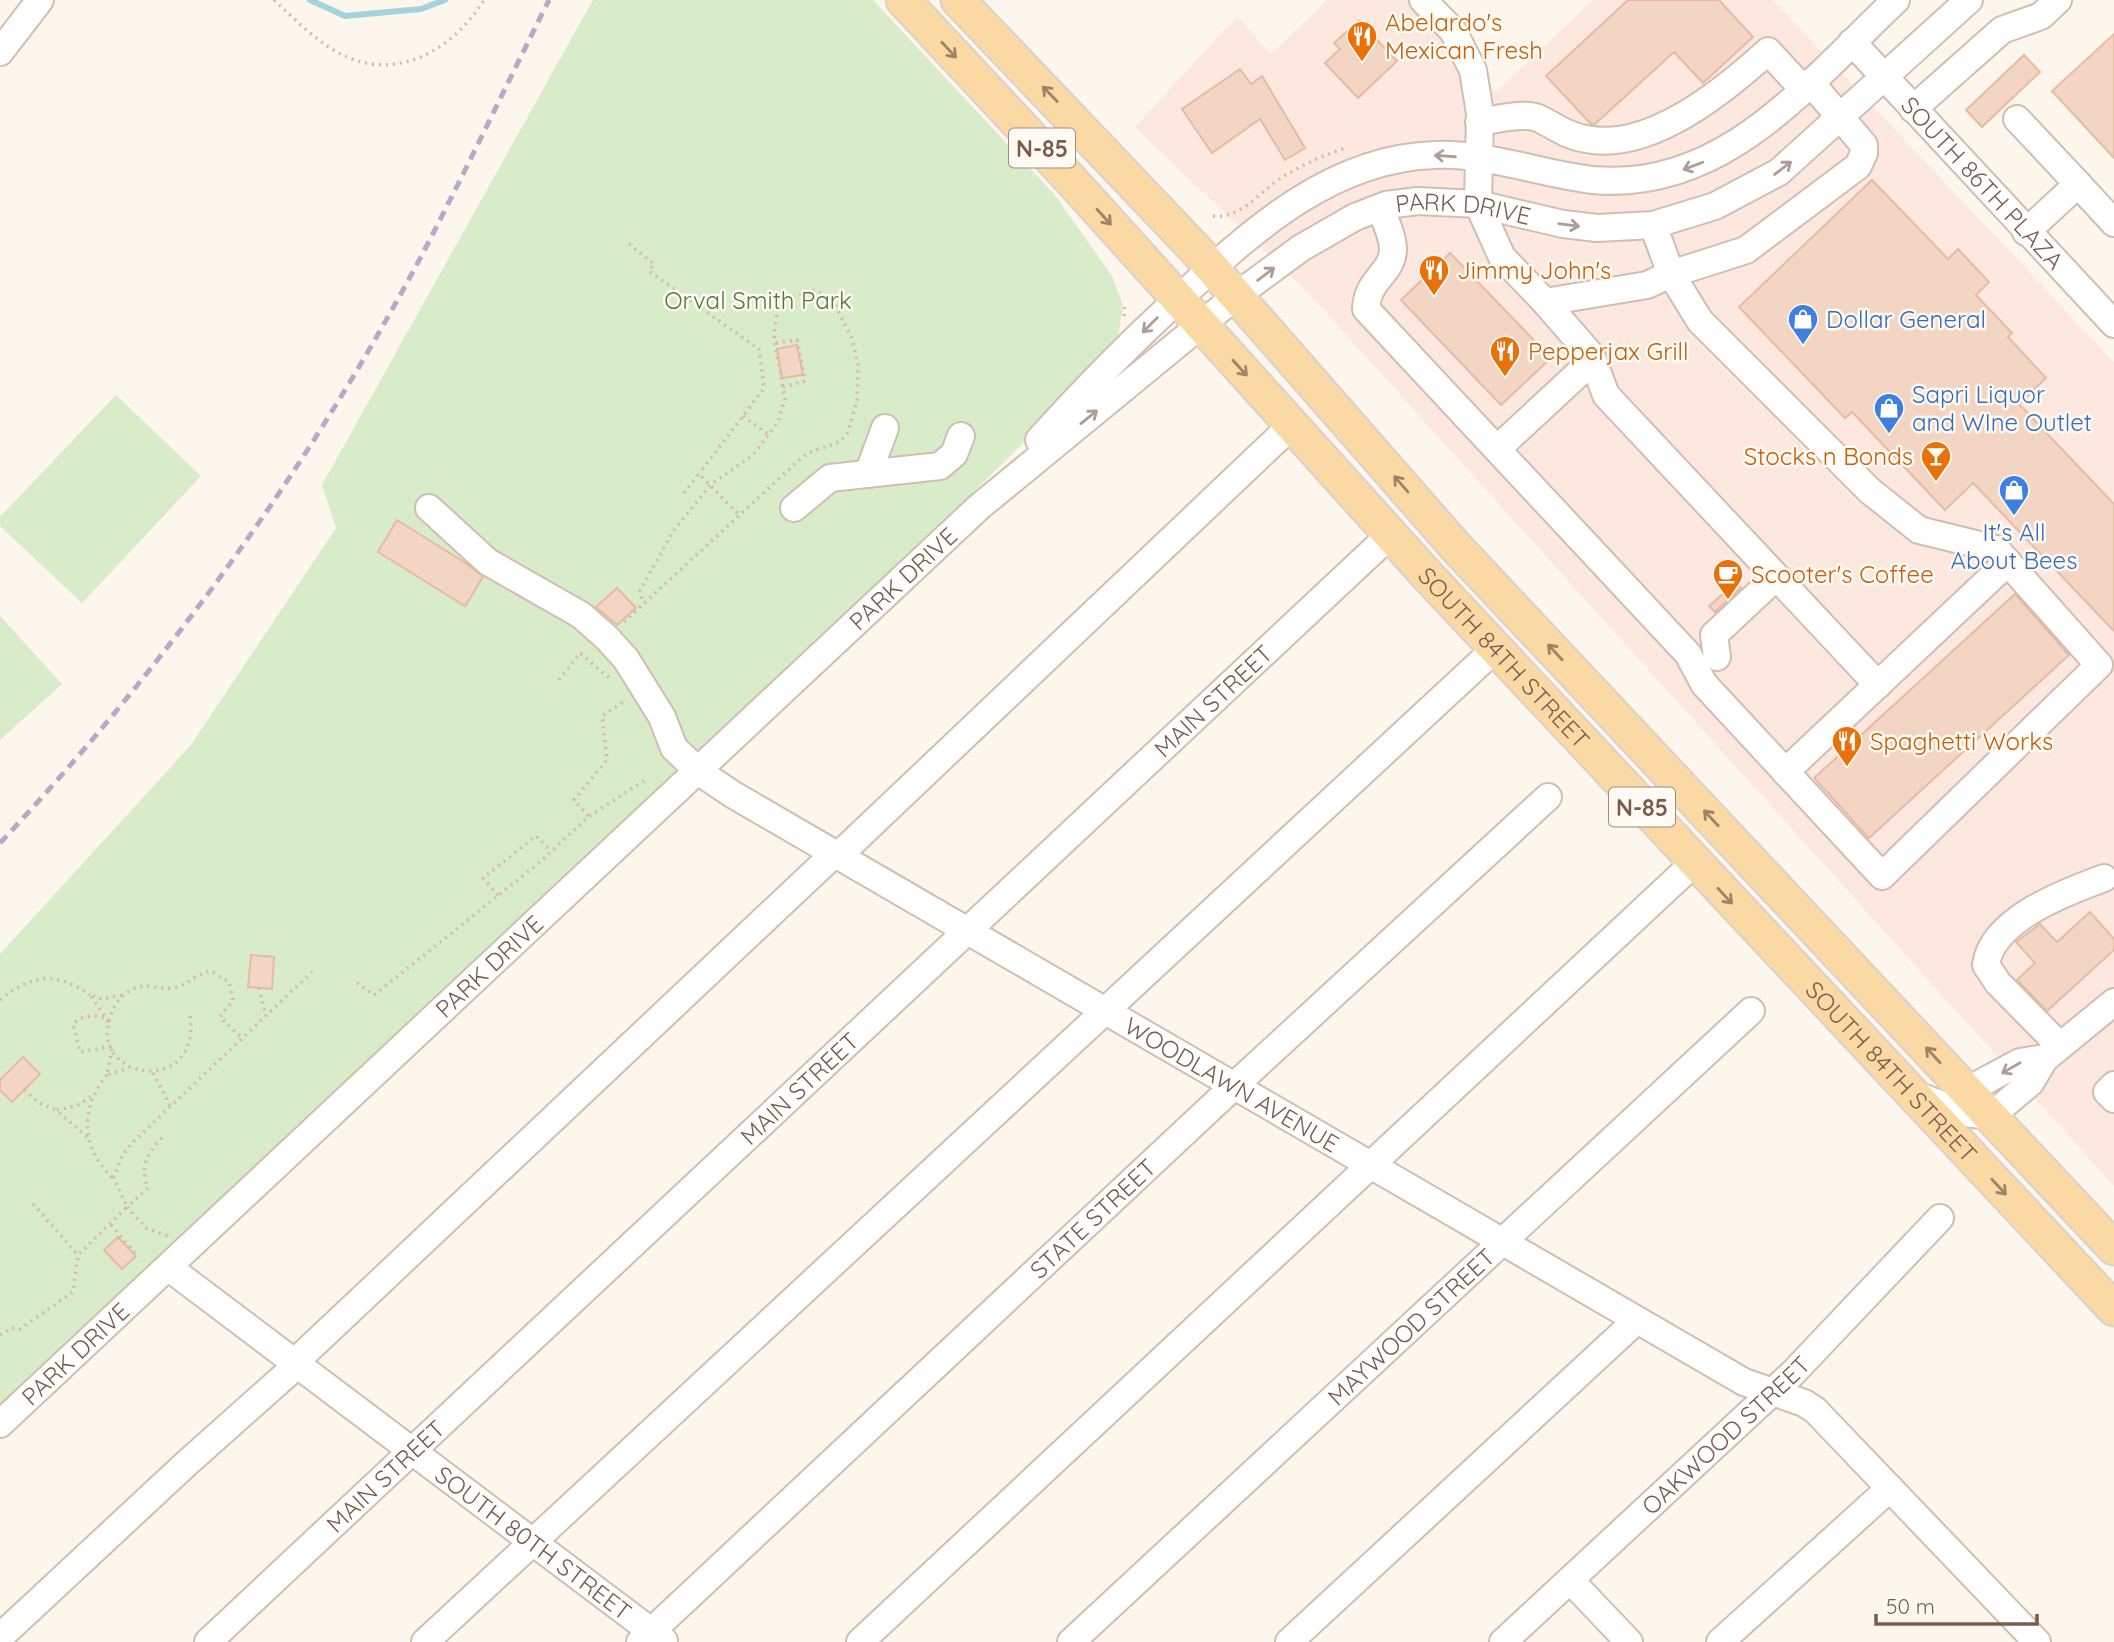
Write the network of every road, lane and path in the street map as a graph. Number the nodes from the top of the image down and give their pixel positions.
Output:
1 (40, 0) edge
2 (274, 0) edge
3 (484, 0) edge
4 (903, 0) edge
5 (958, 0) edge
6 (1423, 0) edge
7 (1896, 0) edge
8 (1969, 0) edge
9 (2058, 0) edge
10 (1852, 42) junction
11 (0, 52) edge
12 (1884, 78) junction
13 (1807, 86) junction
14 (1913, 109) junction
15 (1842, 117) junction
16 (2017, 119) dead end
17 (1479, 122) junction
18 (1644, 133) junction
19 (1481, 160) junction
20 (1650, 178) junction
21 (2078, 184) junction
22 (1478, 204) junction
23 (1380, 208) junction
24 (2114, 223) edge
25 (1653, 225) junction
26 (2026, 232) junction
27 (629, 244) dead end
28 (1212, 268) junction
29 (1671, 274) junction
30 (1236, 296) junction
31 (1178, 299) junction
32 (1545, 302) junction
33 (2114, 324) edge
34 (1202, 325) junction
35 (775, 343) junction
36 (1593, 360) junction
37 (783, 387) junction
38 (743, 416) junction
39 (1292, 425) junction
40 (885, 428) dead end
41 (769, 435) junction
42 (961, 436) dead end
43 (1497, 449) junction
44 (699, 474) junction
45 (868, 474) junction
46 (710, 485) junction
47 (684, 493) dead end
48 (979, 507) junction
49 (429, 508) dead end
50 (793, 508) dead end
51 (739, 515) junction
52 (1390, 535) junction
53 (2008, 562) junction
54 (1776, 576) junction
55 (643, 604) junction
56 (614, 631) dead end
57 (1495, 649) junction
58 (1717, 657) dead end
59 (559, 680) dead end
60 (610, 680) dead end
61 (1878, 685) junction
62 (644, 689) junction
63 (698, 771) junction
64 (1786, 772) junction
65 (645, 780) dead end
66 (1548, 797) dead end
67 (588, 817) junction
68 (551, 851) junction
69 (836, 855) junction
70 (1694, 863) junction
71 (2111, 879) edge
72 (498, 895) junction
73 (967, 931) junction
74 (312, 972) dead end
75 (357, 982) dead end
76 (259, 988) dead end
77 (125, 994) junction
78 (90, 995) junction
79 (0, 1000) edge
80 (2114, 1002) edge
81 (1751, 1011) dead end
82 (1106, 1012) junction
83 (190, 1016) dead end
84 (266, 1016) junction
85 (108, 1021) junction
86 (242, 1038) junction
87 (111, 1048) junction
88 (2052, 1052) junction
89 (130, 1068) junction
90 (153, 1073) junction
91 (107, 1075) junction
92 (2114, 1085) edge
93 (1234, 1086) junction
94 (24, 1090) dead end
95 (1966, 1091) junction
96 (1911, 1093) junction
97 (93, 1096) junction
98 (2114, 1099) edge
99 (170, 1105) junction
100 (55, 1110) junction
101 (1991, 1116) junction
102 (88, 1138) junction
103 (162, 1138) dead end
104 (1370, 1165) junction
105 (114, 1178) junction
106 (33, 1204) dead end
107 (127, 1207) junction
108 (1940, 1218) dead end
109 (111, 1225) junction
110 (177, 1237) dead end
111 (1502, 1241) junction
112 (2114, 1248) edge
113 (135, 1253) dead end
114 (78, 1255) junction
115 (168, 1267) junction
116 (2114, 1309) edge
117 (1637, 1320) junction
118 (0, 1335) edge
119 (296, 1364) junction
120 (1772, 1392) junction
121 (0, 1424) edge
122 (413, 1453) junction
123 (1889, 1488) junction
124 (531, 1541) junction
125 (1570, 1580) junction
126 (0, 1637) edge
127 (652, 1639) edge
128 (208, 1642) edge
129 (425, 1642) edge
130 (860, 1642) edge
131 (1071, 1642) edge
132 (1289, 1642) edge
133 (1503, 1642) edge
134 (1629, 1642) edge
135 (1720, 1642) edge
136 (2037, 1642) edge

1 - 11 street
2 - 3 path
4 -> 31 main road, SOUTH 84TH STREET / N-85
28 -> 5 main road, SOUTH 84TH STREET / N-85
6 - 17 street
7 - 10 street, PARK DRIVE
8 - 12 street, PARK DRIVE
9 - 14 street
10 - 12 street, SOUTH 86TH PLAZA
10 - 13 street, PARK DRIVE
12 - 14 street, SOUTH 86TH PLAZA
12 - 15 street, PARK DRIVE
13 - 15 street
13 - 18 street
13 -> 20 street, PARK DRIVE
14 - 26 street, SOUTH 86TH PLAZA
25 -> 15 street, PARK DRIVE
15 - 29 street
16 - 21 street
17 - 18 street
17 - 19 street
18 - 20 street
19 - 20 street, PARK DRIVE
19 - 22 street
19 -> 28 street, PARK DRIVE
21 - 24 street
21 - 26 street
22 - 23 street, PARK DRIVE
22 -> 25 street, PARK DRIVE
22 - 32 street
30 -> 23 street, PARK DRIVE
23 - 43 street
25 - 29 street
26 - 33 street, SOUTH 86TH PLAZA
27 - 38 path
28 - 30 main road, SOUTH 84TH STREET / N-85
28 - 31 street, PARK DRIVE
29 - 32 street
29 - 53 street
30 - 34 street, PARK DRIVE
95 -> 30 main road, SOUTH 84TH STREET / N-85
31 - 34 main road, SOUTH 84TH STREET / N-85
31 -> 48 street, PARK DRIVE
32 - 36 street
34 -> 39 main road, SOUTH 84TH STREET / N-85
48 -> 34 street, PARK DRIVE
35 - 37 path
35 - 37 path
35 - 51 path
36 - 43 street
36 - 54 street
37 - 41 path
38 - 41 path
38 - 44 path
39 - 52 main road, SOUTH 84TH STREET / N-85
39 - 69 street
40 - 45 street
41 - 46 path
42 - 45 street
43 - 64 street
44 - 46 path
44 - 47 path
45 - 50 street
46 - 51 path
46 - 55 path
48 - 63 street, PARK DRIVE
49 - 62 street, WOODLAWN AVENUE
51 - 55 path
52 - 57 main road, SOUTH 84TH STREET / N-85
52 - 73 street, MAIN STREET
53 - 61 street
53 - 64 street
54 - 58 street
54 - 61 street
55 - 56 path
57 - 70 main road, SOUTH 84TH STREET / N-85
57 - 82 street
59 - 60 path
61 - 64 street
62 - 63 street, WOODLAWN AVENUE
62 - 67 path
63 - 69 street, WOODLAWN AVENUE
63 - 115 street, PARK DRIVE
65 - 67 path
66 - 93 street, STATE STREET
67 - 68 path
68 - 72 path
68 - 72 path
69 - 73 street, WOODLAWN AVENUE
69 - 119 street
70 -> 96 main road, SOUTH 84TH STREET / N-85
70 - 104 street
71 - 88 street
72 - 75 path
73 - 82 street, WOODLAWN AVENUE
73 - 122 street, MAIN STREET
74 - 84 path
76 - 84 path
77 - 78 path
77 - 85 path
77 - 86 path
78 - 79 path
78 - 85 path
80 - 88 street
81 - 111 street, MAYWOOD STREET
82 - 93 street, WOODLAWN AVENUE
82 - 124 street
83 - 90 path
84 - 86 path
85 - 87 path
85 - 87 path
86 - 99 path
87 - 89 path
87 - 91 path
88 -> 95 street
88 - 101 street
89 - 90 path
89 - 91 path
90 - 99 path
91 - 97 path
92 - 98 street
93 - 104 street, WOODLAWN AVENUE
93 - 127 street, STATE STREET
94 - 100 path
95 - 101 main road, SOUTH 84TH STREET / N-85
96 - 101 street
96 -> 116 main road, SOUTH 84TH STREET / N-85
97 - 100 path
97 - 102 path
99 - 105 path
100 - 102 path
101 - 112 main road, SOUTH 84TH STREET / N-85
102 - 105 path
103 - 107 path
104 - 111 street, WOODLAWN AVENUE
104 - 130 street
105 - 107 path
106 - 114 path
107 - 109 path
107 - 110 path
108 - 120 street, OAKWOOD STREET
109 - 113 path
109 - 114 path
111 - 117 street, WOODLAWN AVENUE
111 - 131 street, MAYWOOD STREET
114 - 118 path
115 - 119 street, SOUTH 80TH STREET
115 - 121 street, PARK DRIVE
117 - 120 street, WOODLAWN AVENUE
117 - 132 street
119 - 122 street, SOUTH 80TH STREET
119 - 126 street
120 - 123 street, WOODLAWN AVENUE
120 - 125 street, OAKWOOD STREET
122 - 124 street, SOUTH 80TH STREET
122 - 128 street, MAIN STREET
123 - 135 street
123 - 136 street, WOODLAWN AVENUE
124 - 127 street, SOUTH 80TH STREET
124 - 129 street
125 - 133 street, OAKWOOD STREET
125 - 134 street

